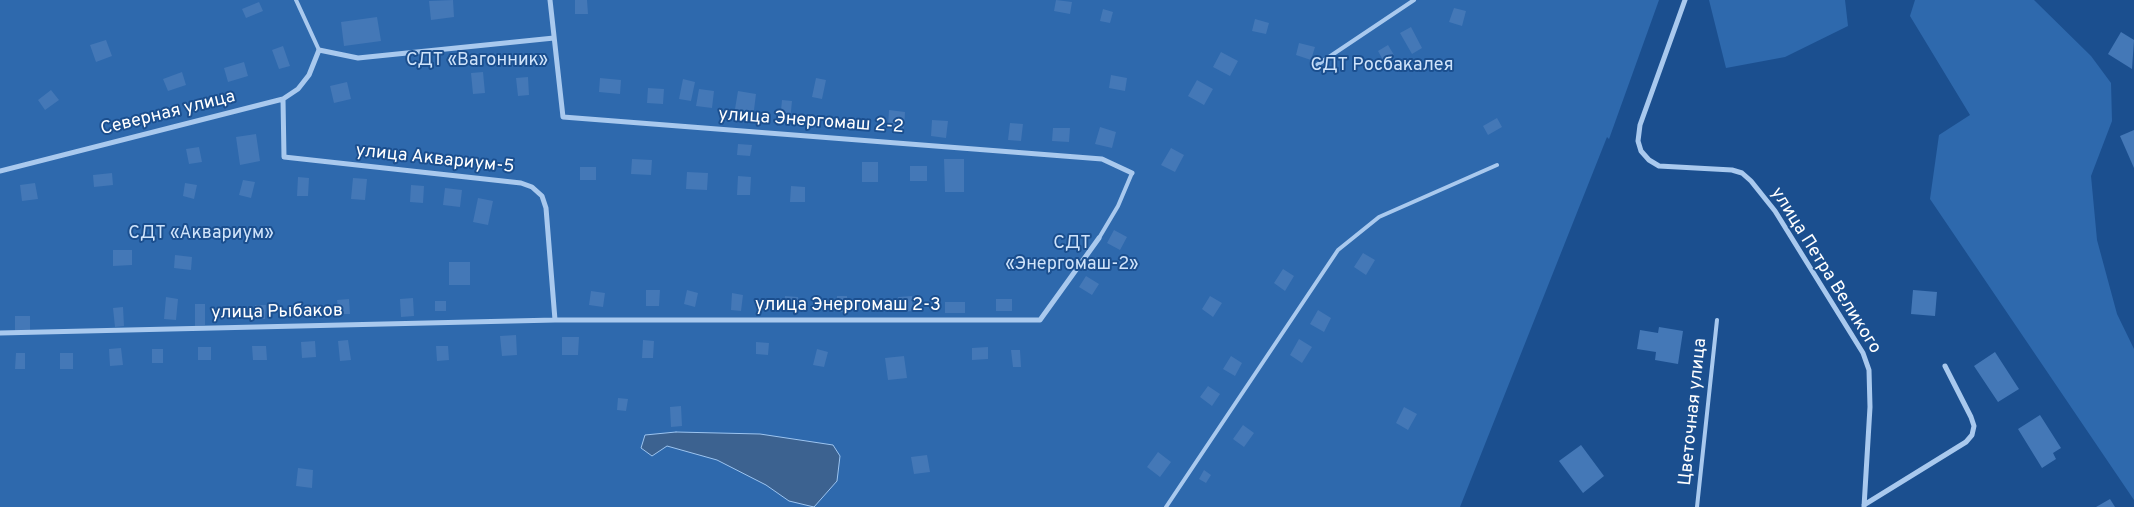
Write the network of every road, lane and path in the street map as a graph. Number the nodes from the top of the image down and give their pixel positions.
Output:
1 (296, 0) edge
2 (550, 0) edge
3 (1414, 0) edge
4 (1684, 0) edge
5 (554, 38) junction
6 (319, 50) junction
7 (1314, 66) dead end
8 (283, 99) junction
9 (1498, 165) dead end
10 (0, 171) edge
11 (1132, 173) joint
12 (1099, 238) joint
13 (554, 320) junction
14 (1717, 320) dead end
15 (0, 333) edge
16 (1945, 366) dead end
17 (1864, 506) edge
18 (1166, 507) edge
19 (1697, 507) edge

1 - 6 lane
2 - 5 street
3 - 7 lane
4 - 17 street, улица Петра Великого
5 - 6 street
5 - 11 street, улица Энергомаш 2-2
6 - 8 street, Северная улица
8 - 10 street, Северная улица
8 - 13 street, улица Аквариум-5
9 - 18 lane
11 - 12 lane
12 - 13 street, улица Энергомаш 2-3
13 - 15 street, улица Рыбаков
14 - 19 lane, Цветочная улица
16 - 17 street

